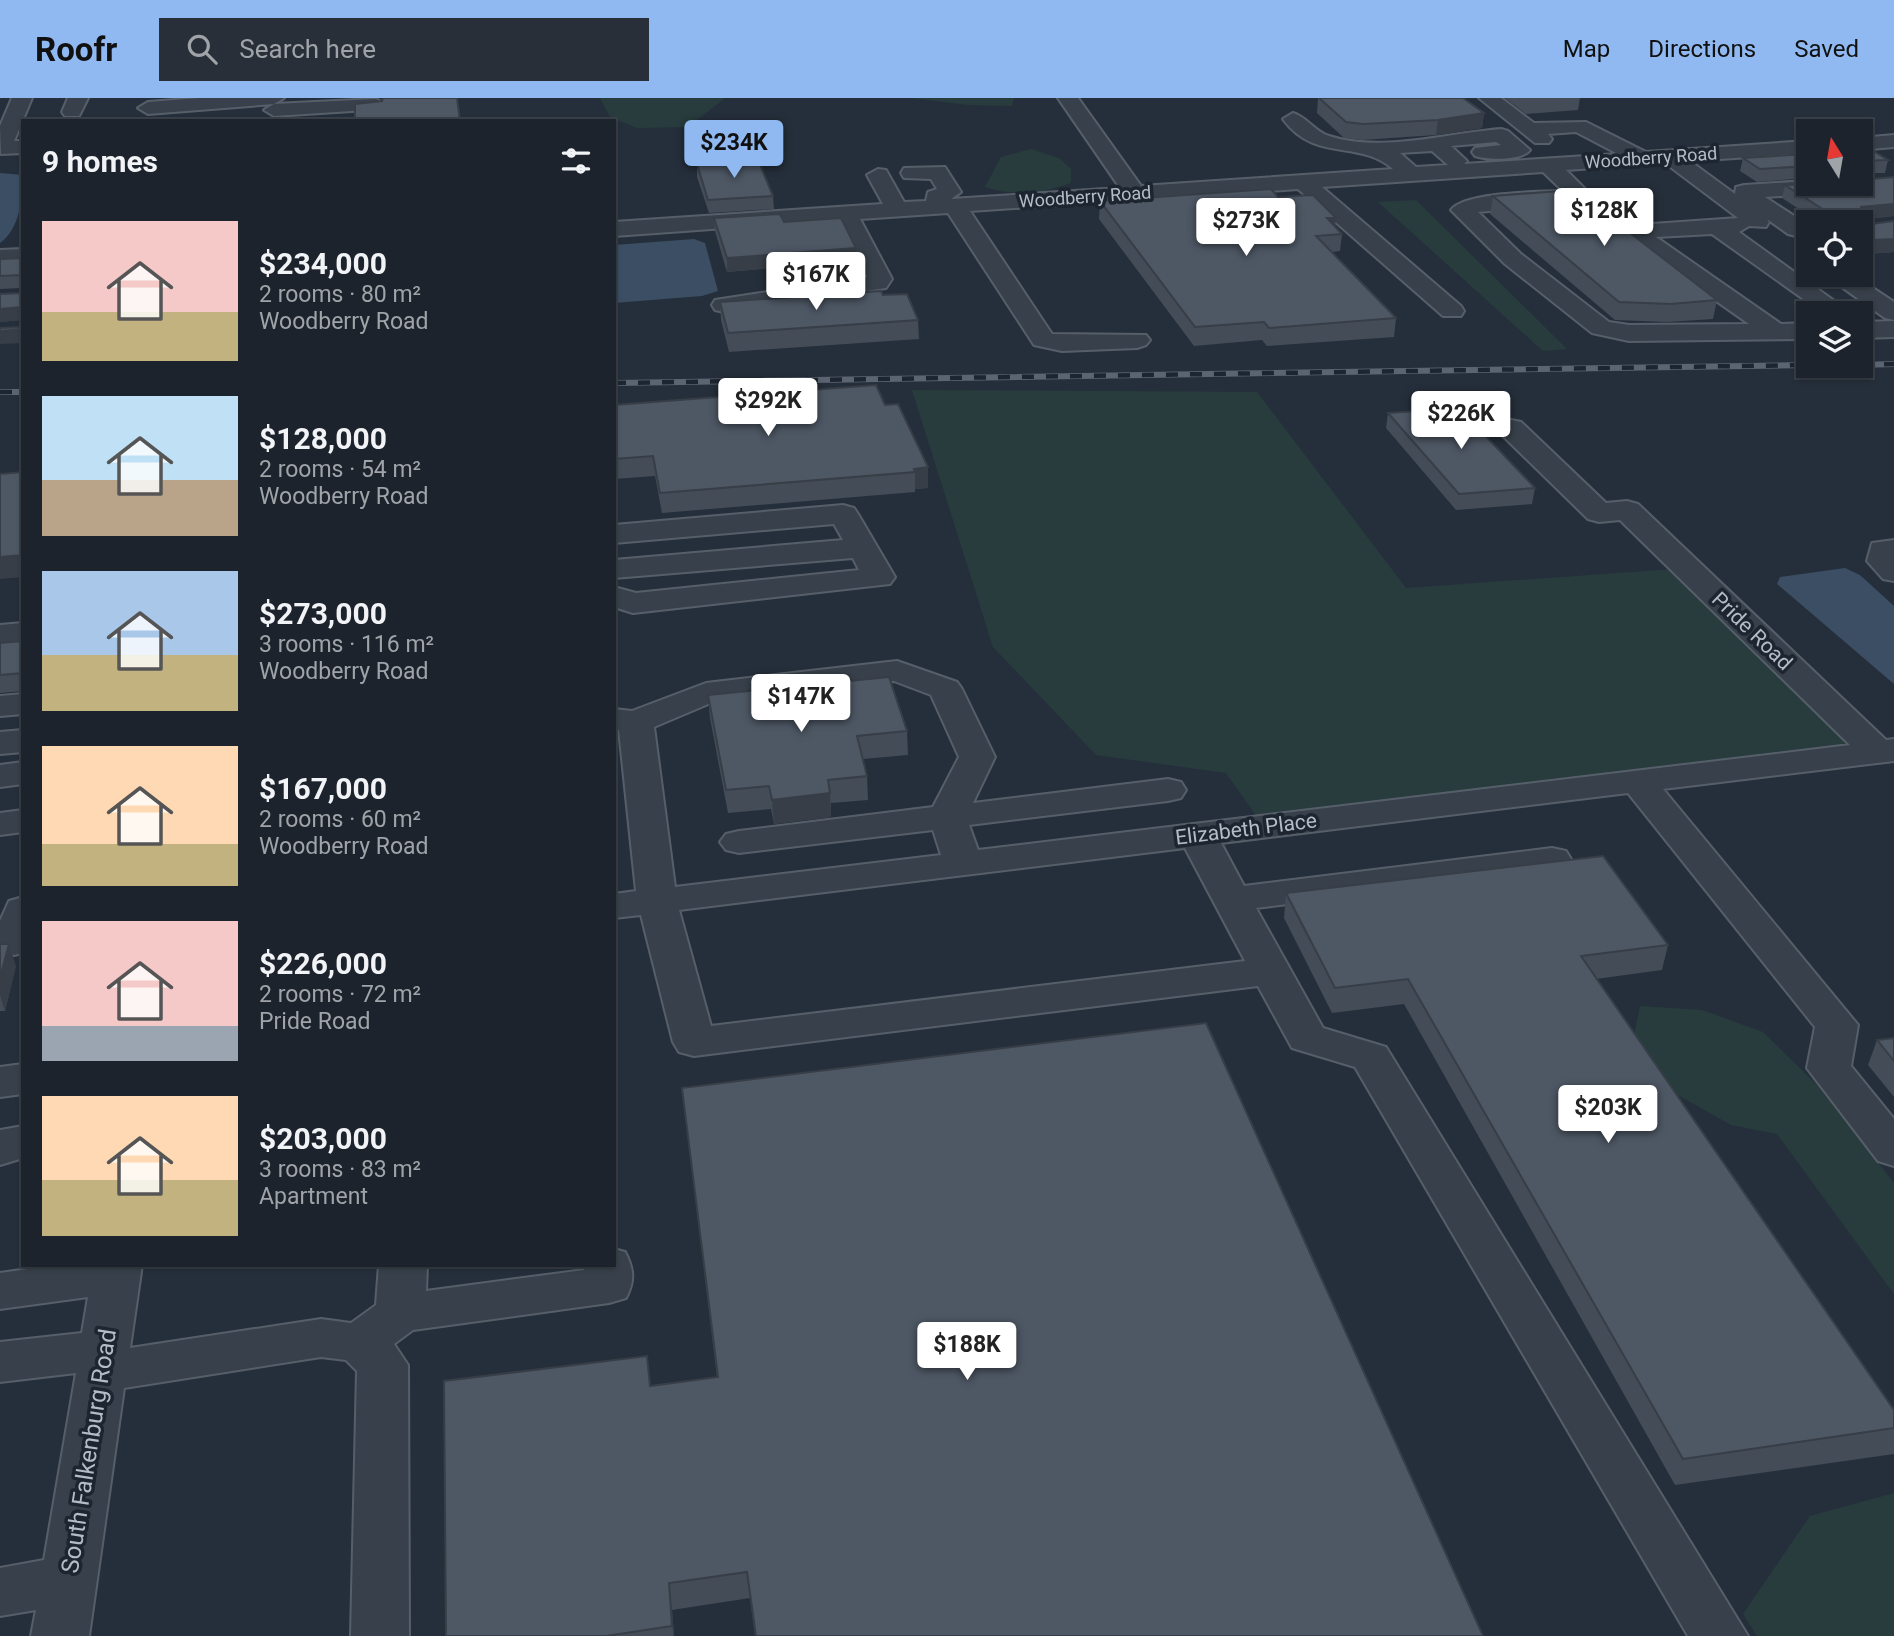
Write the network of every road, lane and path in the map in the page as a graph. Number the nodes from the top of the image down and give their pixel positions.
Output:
1 (22, 98) edge
2 (1069, 98) edge
3 (372, 101) edge
4 (1480, 103) edge
5 (274, 106) edge
6 (1293, 119) dead end
7 (16, 126) edge
8 (1528, 129) junction
9 (1702, 131) dead end
10 (1639, 135) dead end
11 (1601, 137) junction
12 (1894, 141) edge
13 (1873, 143) edge
14 (1439, 146) junction
15 (21, 147) edge
16 (1796, 148) edge
17 (1385, 152) junction
18 (1739, 152) junction
19 (1670, 157) junction
20 (1642, 158) junction
21 (1575, 163) junction
22 (1548, 165) junction
23 (961, 166) dead end
24 (1468, 170) junction
25 (912, 173) dead end
26 (938, 173) junction
27 (1411, 174) junction
28 (878, 175) dead end
29 (1303, 182) junction
30 (1796, 188) edge
31 (1135, 193) junction
32 (1582, 196) junction
33 (1324, 198) junction
34 (897, 210) junction
35 (954, 212) junction
36 (846, 213) junction
37 (1760, 224) junction
38 (1716, 226) junction
39 (616, 229) edge
40 (1796, 229) edge
41 (1633, 232) junction
42 (1796, 247) edge
43 (21, 256) edge
44 (0, 257) edge
45 (1855, 287) edge
46 (1822, 301) edge
47 (724, 305) edge
48 (1452, 311) dead end
49 (1894, 313) edge
50 (1894, 328) edge
51 (1873, 329) edge
52 (1775, 331) junction
53 (1796, 331) edge
54 (1137, 340) dead end
55 (1511, 428) dead end
56 (616, 534) edge
57 (862, 548) junction
58 (1894, 549) edge
59 (616, 569) edge
60 (1894, 572) edge
61 (616, 597) edge
62 (21, 633) edge
63 (0, 635) edge
64 (21, 704) edge
65 (0, 706) edge
66 (625, 721) edge
67 (21, 741) edge
68 (0, 743) edge
69 (1886, 751) edge
70 (21, 773) edge
71 (0, 776) edge
72 (1638, 782) junction
73 (1168, 790) dead end
74 (947, 817) junction
75 (21, 821) edge
76 (0, 824) edge
77 (631, 826) edge
78 (1197, 835) junction
79 (739, 842) dead end
80 (1552, 859) edge
81 (963, 863) junction
82 (1232, 899) junction
83 (657, 900) junction
84 (616, 906) edge
85 (1271, 971) junction
86 (21, 1079) edge
87 (0, 1082) edge
88 (21, 1142) edge
89 (0, 1149) edge
90 (1894, 1150) edge
91 (402, 1267) edge
92 (608, 1267) edge
93 (117, 1270) edge
94 (0, 1291) edge
95 (380, 1328) junction
96 (103, 1361) junction
97 (0, 1362) edge
98 (69, 1580) junction
99 (0, 1592) edge
100 (60, 1636) edge
101 (380, 1636) edge
102 (1718, 1636) edge

1 - 7 street
2 - 31 street
3 - 5 street
4 - 8 street
4 - 14 street
5 - 5 street
6 - 17 street
7 - 15 street
8 - 11 street
8 - 21 street
9 - 18 street
10 - 11 street
11 - 20 street
12 - 13 street
14 - 17 street
14 - 24 street
16 - 18 street, Woodberry Road
17 - 27 street
18 - 19 street, Woodberry Road
19 - 20 street, Woodberry Road
19 - 37 street
20 - 21 street, Woodberry Road
21 - 22 street, Woodberry Road
22 - 24 street, Woodberry Road
22 - 32 street
23 - 26 street
24 - 27 street, Woodberry Road
25 - 26 street
26 - 35 street
27 - 29 street, Woodberry Road
28 - 34 street
29 - 31 street, Woodberry Road
29 - 33 street
30 - 40 street
31 - 35 street, Woodberry Road
32 - 41 street
32 - 52 street
33 - 35 street
33 - 48 street
34 - 35 street, Woodberry Road
34 - 36 street, Woodberry Road
35 - 54 street
36 - 39 street, Woodberry Road
36 - 47 street
37 - 38 street
37 - 42 street
38 - 41 street
38 - 46 street
41 - 52 street
43 - 44 street
45 - 49 street
50 - 51 street
52 - 53 street
55 - 69 street, Pride Road
56 - 57 street
57 - 59 street
57 - 61 street
58 - 60 street
62 - 63 street
64 - 65 street
66 - 74 street
66 - 77 street
67 - 68 street
69 - 72 street, Elizabeth Place
70 - 71 street
72 - 78 street, Elizabeth Place
72 - 90 street
73 - 74 street
74 - 79 street
74 - 81 street
75 - 76 street
77 - 83 street
78 - 81 street, Elizabeth Place
78 - 82 street
80 - 82 street
81 - 83 street, Elizabeth Place
82 - 85 street
83 - 84 street, Elizabeth Place
83 - 85 street
85 - 102 street
86 - 87 street
88 - 89 street
91 - 95 street
92 - 95 street
93 - 94 street
93 - 96 street, South Falkenburg Road
95 - 96 street
95 - 101 street
96 - 97 street
96 - 98 street, South Falkenburg Road
98 - 99 street
98 - 100 street, South Falkenburg Road

